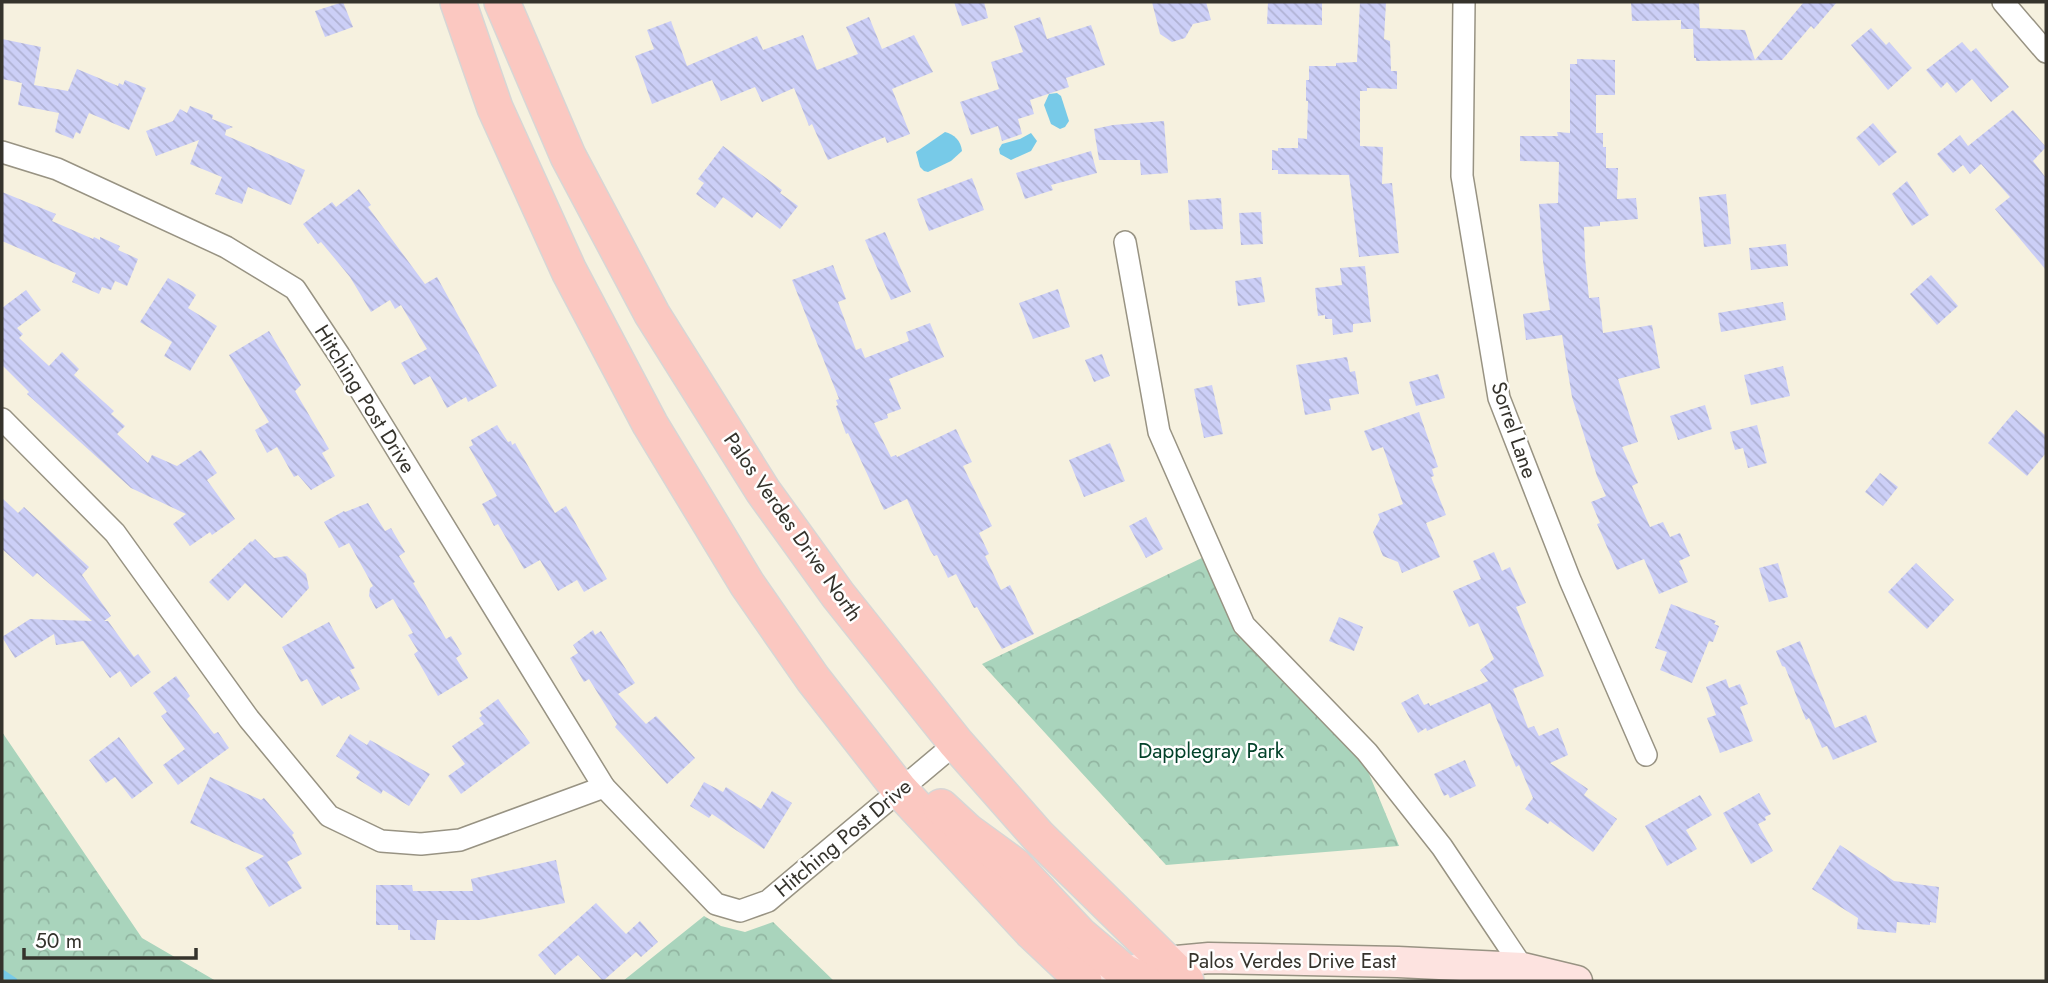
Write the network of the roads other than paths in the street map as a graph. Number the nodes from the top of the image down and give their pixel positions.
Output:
1 (458, 2) edge
2 (502, 2) edge
3 (1464, 2) edge
4 (2003, 2) edge
5 (2046, 52) edge
6 (2, 152) edge
7 (1125, 242) dead end
8 (2, 419) edge
9 (956, 743) junction
10 (1646, 755) dead end
11 (604, 787) junction
12 (900, 790) junction
13 (1523, 968) junction
14 (1155, 974) edge
15 (1084, 981) edge
16 (1091, 981) edge
17 (1577, 981) edge

1 - 12 main road
2 - 9 main road, Palos Verdes Drive North
3 - 10 street, Sorrel Lane
4 - 5 street
6 - 11 street, Hitching Post Drive
7 - 13 street
8 - 11 street
9 - 12 street, Hitching Post Drive
9 - 14 main road, Palos Verdes Drive North
11 - 12 street, Hitching Post Drive
12 - 14 main road
12 - 15 main road
13 - 14 main road, Palos Verdes Drive East
13 - 17 main road, Palos Verdes Drive East
14 - 16 main road, Palos Verdes Drive East

